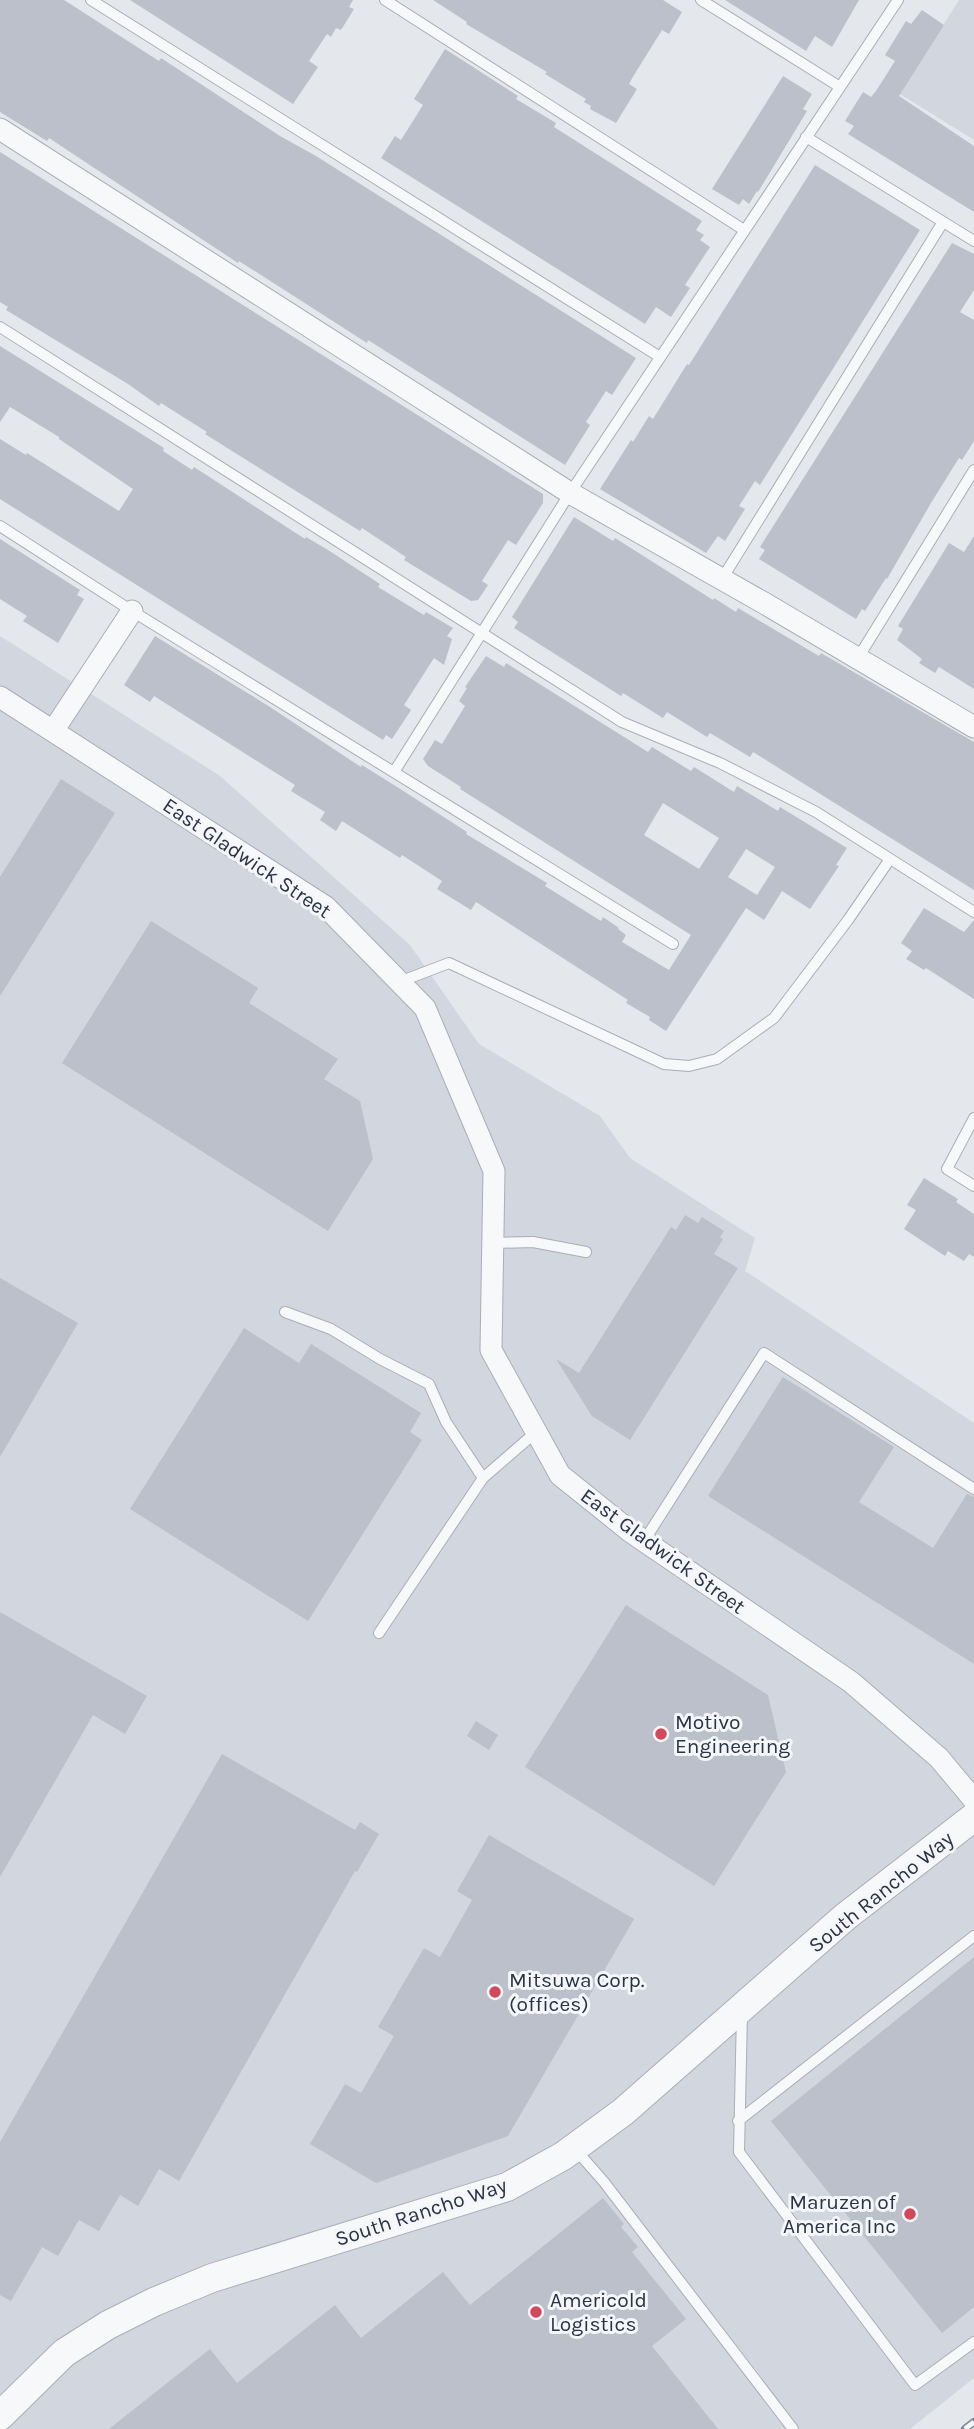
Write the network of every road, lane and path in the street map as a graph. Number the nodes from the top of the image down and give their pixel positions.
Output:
1 (92, 0) edge
2 (385, 0) edge
3 (701, 0) edge
4 (898, 0) edge
5 (840, 87) junction
6 (0, 130) edge
7 (806, 137) junction
8 (943, 222) junction
9 (744, 230) junction
10 (974, 241) edge
11 (0, 327) edge
12 (660, 357) junction
13 (974, 470) edge
14 (570, 493) junction
15 (0, 526) edge
16 (722, 579) junction
17 (132, 611) junction
18 (482, 631) junction
19 (858, 658) junction
20 (0, 697) edge
21 (974, 727) edge
22 (53, 731) junction
23 (394, 772) junction
24 (890, 859) junction
25 (974, 912) edge
26 (673, 944) dead end
27 (399, 982) junction
28 (974, 1118) edge
29 (974, 1186) edge
30 (493, 1243) junction
31 (586, 1252) dead end
32 (285, 1311) dead end
33 (537, 1432) junction
34 (483, 1478) junction
35 (974, 1489) edge
36 (644, 1541) junction
37 (379, 1633) dead end
38 (974, 1800) edge
39 (974, 1817) edge
40 (974, 1936) edge
41 (743, 2009) junction
42 (738, 2121) junction
43 (574, 2148) junction
44 (974, 2342) edge
45 (0, 2416) edge
46 (793, 2429) edge

1 - 12 lane
2 - 9 lane
3 - 5 lane
4 - 5 lane
5 - 7 lane
6 - 14 street
7 - 8 lane
7 - 9 lane
8 - 10 lane
8 - 16 lane
9 - 12 lane
11 - 18 lane
12 - 14 lane
13 - 19 lane
14 - 16 street
14 - 18 lane
15 - 17 lane
16 - 19 street
17 - 22 street
17 - 23 lane
18 - 23 lane
18 - 24 lane
19 - 21 street
20 - 22 street, East Gladwick Street
22 - 27 street, East Gladwick Street
23 - 26 lane
24 - 25 lane
24 - 27 lane
27 - 30 street, East Gladwick Street
28 - 29 lane
30 - 31 lane
30 - 33 street, East Gladwick Street
32 - 34 lane
33 - 34 lane
33 - 36 street, East Gladwick Street
34 - 37 lane
35 - 36 lane
36 - 38 street, East Gladwick Street
39 - 41 street, South Rancho Way
40 - 42 lane
41 - 42 lane
41 - 43 street, South Rancho Way
42 - 44 lane
43 - 45 street, South Rancho Way
43 - 46 lane

